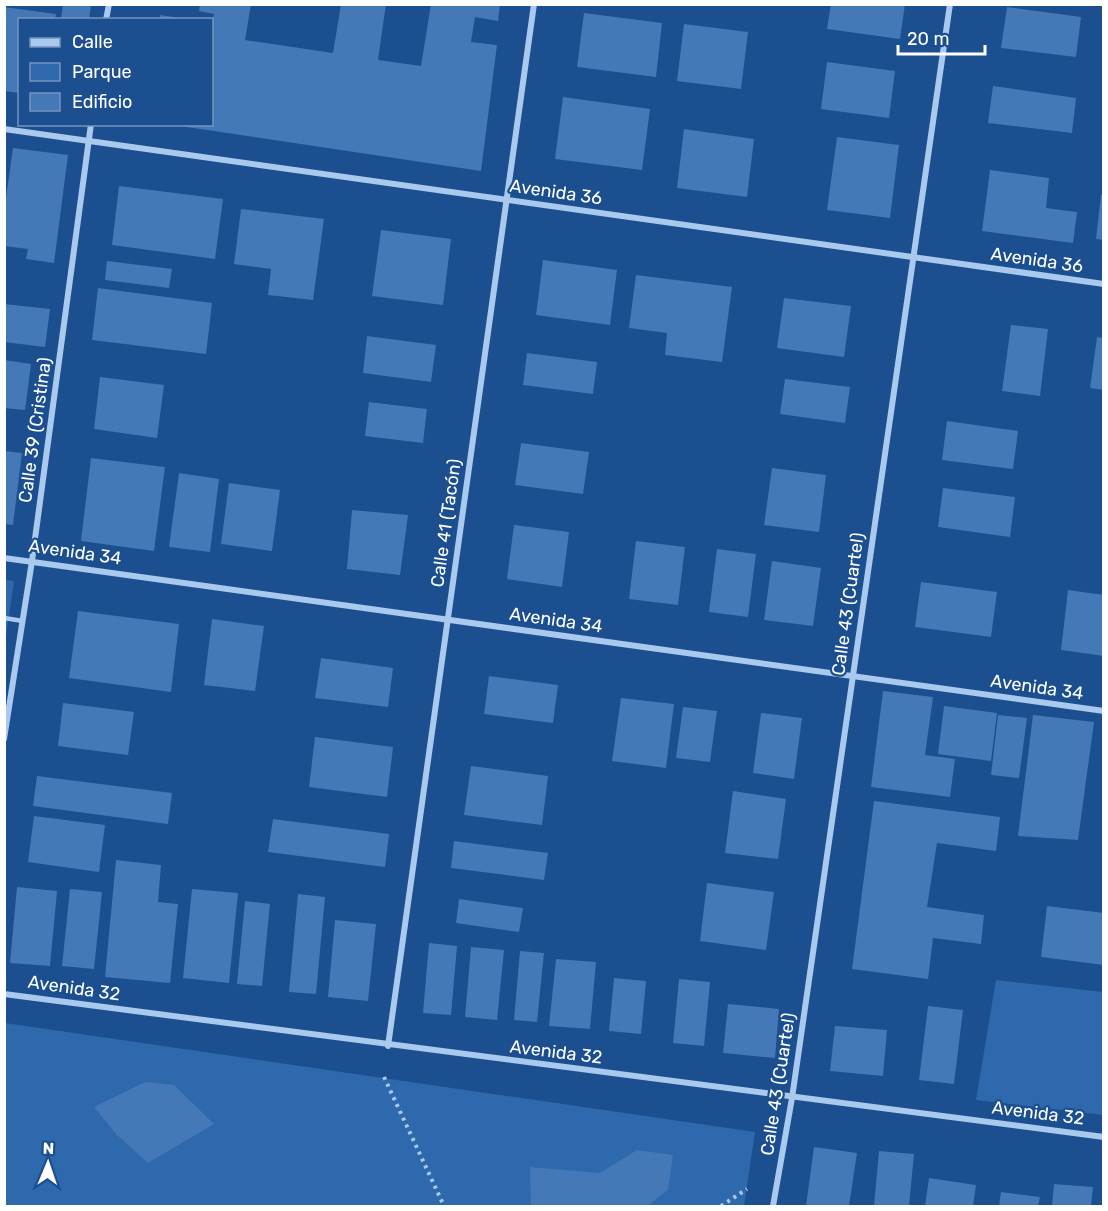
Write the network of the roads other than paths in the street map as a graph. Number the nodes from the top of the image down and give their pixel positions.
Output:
1 (534, 4) edge
2 (950, 4) edge
3 (91, 126) edge
4 (4, 129) edge
5 (89, 141) junction
6 (506, 200) junction
7 (912, 257) junction
8 (1104, 284) edge
9 (4, 558) edge
10 (32, 561) junction
11 (4, 618) edge
12 (447, 620) junction
13 (23, 621) junction
14 (853, 678) junction
15 (1104, 711) edge
16 (4, 739) edge
17 (4, 994) edge
18 (388, 1046) junction
19 (792, 1098) junction
20 (1104, 1137) edge
21 (773, 1206) edge

1 - 6 street, Calle 41 (Tacón)
2 - 7 street, Calle 43 (Cuartel)
3 - 5 street, Calle 39 (Cristina)
4 - 5 street, Avenida 36
5 - 6 street, Avenida 36
5 - 10 street, Calle 39 (Cristina)
6 - 7 street, Avenida 36
6 - 12 street, Calle 41 (Tacón)
7 - 8 street, Avenida 36
7 - 14 street, Calle 43 (Cuartel)
9 - 10 street, Avenida 34
10 - 12 street, Avenida 34
10 - 13 street, Calle 39 (Cristina)
11 - 13 lane
12 - 14 street, Avenida 34
12 - 18 street, Calle 41 (Tacón)
13 - 16 street, Calle 39 (Cristina)
14 - 15 street, Avenida 34
14 - 19 street, Calle 43 (Cuartel)
17 - 18 street, Avenida 32
18 - 19 street, Avenida 32
19 - 20 street, Avenida 32
19 - 21 street, Calle 43 (Cuartel)

